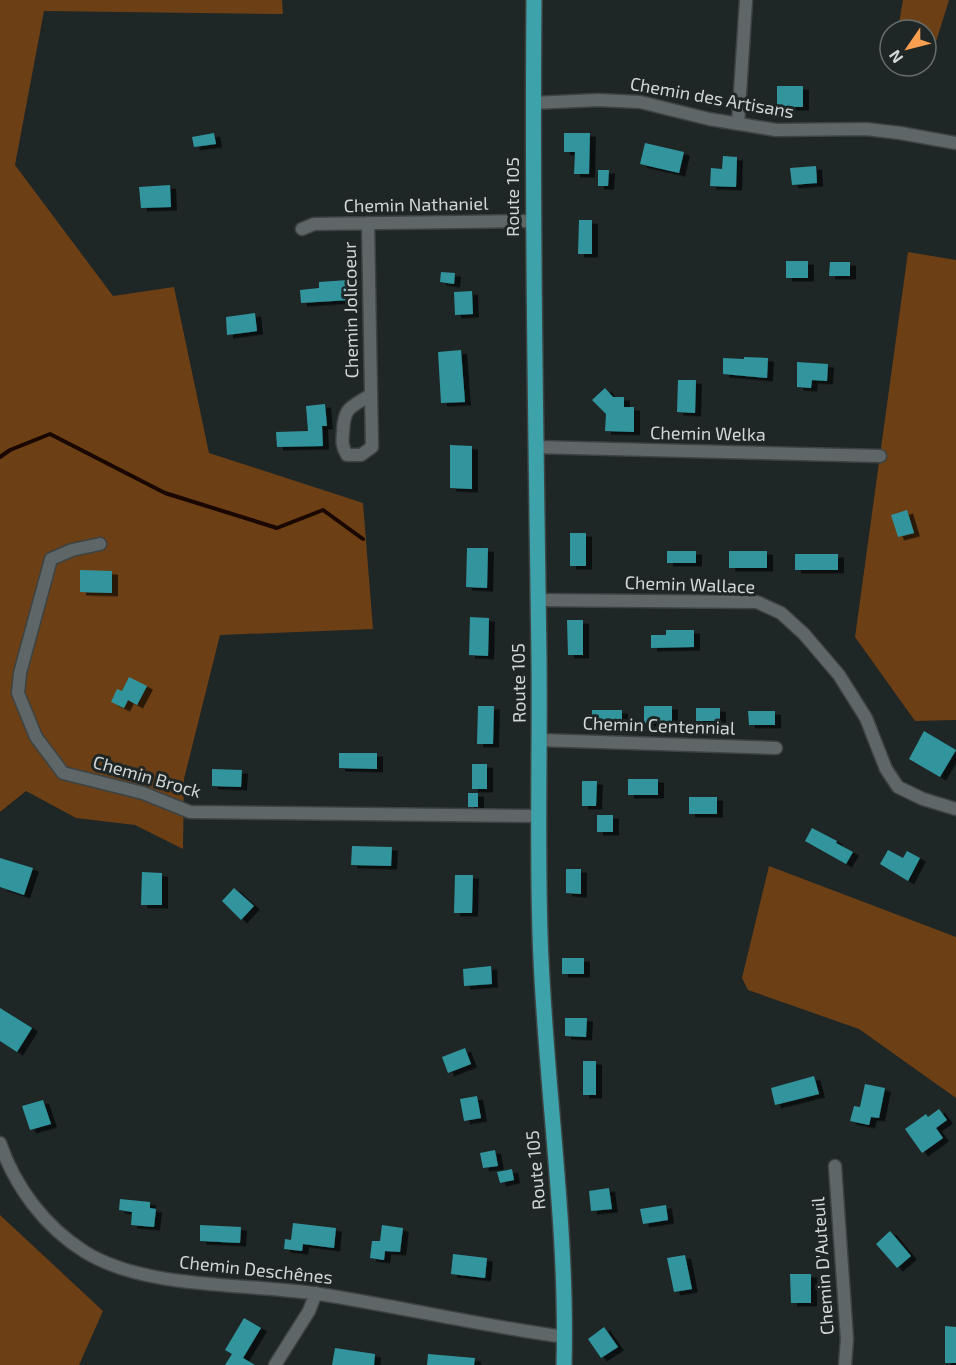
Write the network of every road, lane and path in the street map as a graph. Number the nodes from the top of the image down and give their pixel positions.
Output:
1 (534, 0) edge
2 (746, 0) edge
3 (533, 103) junction
4 (738, 124) junction
5 (956, 143) edge
6 (532, 221) junction
7 (368, 223) junction
8 (302, 229) dead end
9 (369, 396) junction
10 (536, 447) junction
11 (880, 456) dead end
12 (100, 544) dead end
13 (538, 600) junction
14 (540, 740) junction
15 (776, 748) dead end
16 (956, 809) edge
17 (539, 816) junction
18 (0, 1143) edge
19 (835, 1166) dead end
20 (316, 1293) junction
21 (565, 1337) junction
22 (274, 1365) edge
23 (564, 1365) edge
24 (845, 1365) edge

1 - 3 main road, Route 105
2 - 4 street
3 - 4 street, Chemin des Artisans
3 - 6 main road, Route 105
4 - 5 street, Chemin des Artisans
6 - 7 street, Chemin Nathaniel
6 - 10 main road, Route 105
7 - 8 street, Chemin Nathaniel
7 - 9 street, Chemin Jolicoeur
9 - 9 street, Chemin Jolicoeur
10 - 11 street, Chemin Welka
10 - 13 main road, Route 105
12 - 17 street, Chemin Brock
13 - 14 main road, Route 105
13 - 16 street, Chemin Wallace
14 - 15 street, Chemin Centennial
14 - 17 main road, Route 105
17 - 21 main road, Route 105
18 - 20 street, Chemin Deschênes
19 - 24 street, Chemin D'Auteuil
20 - 21 street, Chemin Deschênes
20 - 22 street
21 - 23 main road, Route 105

